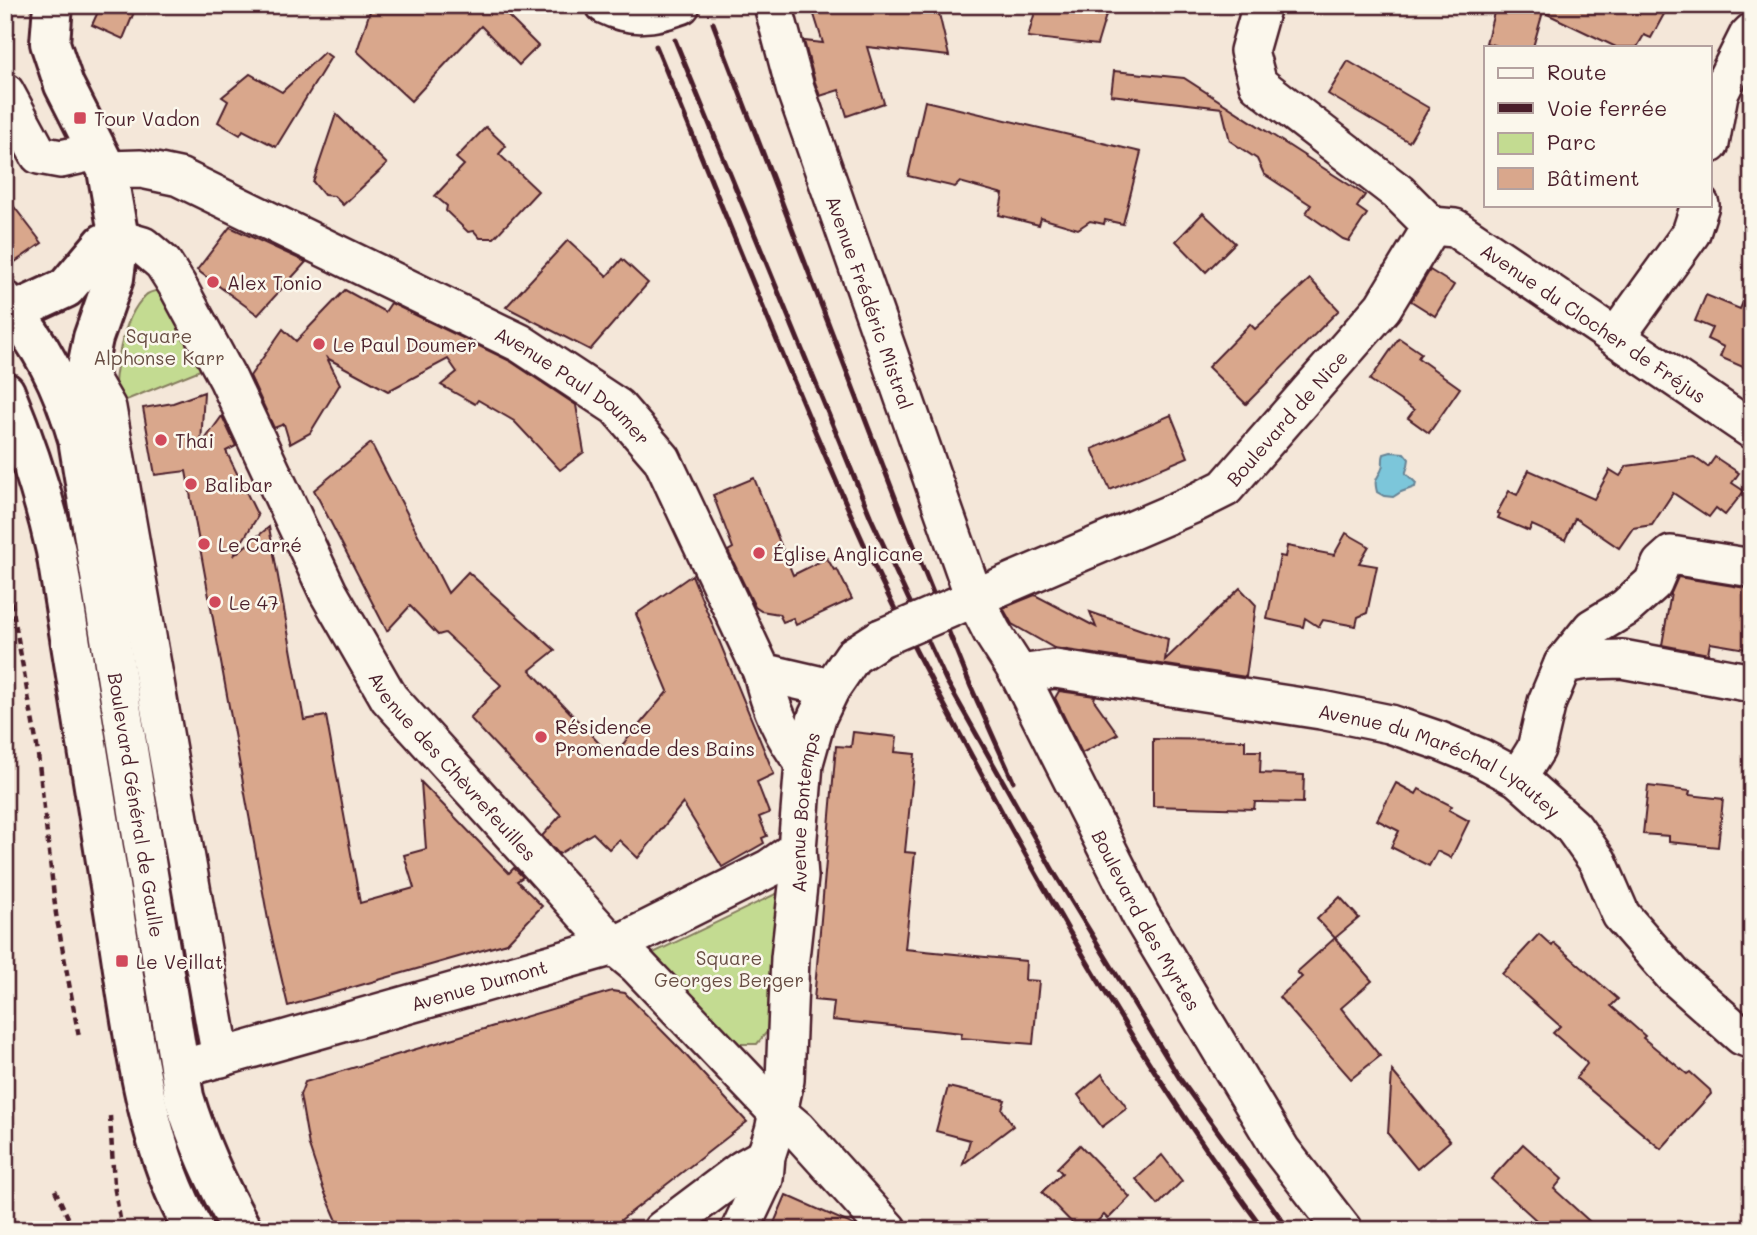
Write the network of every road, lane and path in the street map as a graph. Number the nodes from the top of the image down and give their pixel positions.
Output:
1 (54, 5) edge
2 (604, 5) edge
3 (681, 5) edge
4 (773, 5) edge
5 (1262, 5) edge
6 (1752, 32) edge
7 (5, 92) edge
8 (1712, 132) edge
9 (102, 160) junction
10 (1700, 206) edge
11 (1432, 226) junction
12 (120, 239) junction
13 (10, 307) edge
14 (1616, 337) junction
15 (86, 372) junction
16 (5, 392) edge
17 (71, 416) junction
18 (1752, 430) edge
19 (5, 566) edge
20 (1752, 568) edge
21 (966, 601) junction
22 (1563, 664) junction
23 (762, 672) junction
24 (1019, 674) junction
25 (1752, 683) edge
26 (831, 688) junction
27 (804, 763) junction
28 (1518, 778) junction
29 (797, 849) junction
30 (614, 946) junction
31 (79, 1037) dead end
32 (1752, 1040) edge
33 (221, 1058) junction
34 (180, 1069) junction
35 (143, 1079) junction
36 (109, 1104) dead end
37 (778, 1113) junction
38 (766, 1156) junction
39 (55, 1190) dead end
40 (74, 1230) edge
41 (122, 1230) edge
42 (194, 1230) edge
43 (242, 1230) edge
44 (662, 1230) edge
45 (740, 1230) edge
46 (888, 1230) edge
47 (1343, 1230) edge

1 - 9 main road
2 - 3 street
4 - 21 street, Avenue Frédéric Mistral
5 - 11 street
6 - 8 street
7 - 9 street, Avenue Paul Doumer
9 - 12 main road
9 - 23 street, Avenue Paul Doumer
10 - 14 street
11 - 14 street, Avenue du Clocher de Fréjus
11 - 21 street, Boulevard de Nice
12 - 13 main road
12 - 15 main road
12 - 30 street, Avenue des Chèvrefeuilles
13 - 17 main road, Boulevard Général de Gaulle
14 - 18 street, Avenue du Clocher de Fréjus
15 - 17 main road
15 - 33 street
16 - 35 main road, Boulevard Général de Gaulle
17 - 34 main road, Boulevard Général de Gaulle
19 - 31 path
20 - 22 street
21 - 24 street, Boulevard des Myrtes
21 - 26 street, Avenue Bontemps, bridge
22 - 25 street
22 - 28 street
23 - 26 street
23 - 27 street, Avenue Paul Doumer
24 - 28 street, Avenue du Maréchal Lyautey
24 - 47 street, Boulevard des Myrtes
26 - 27 street, Avenue Bontemps
27 - 29 street, Avenue Bontemps
28 - 32 street, Avenue du Maréchal Lyautey
29 - 30 street, Avenue Dumont
29 - 37 street, Avenue Bontemps
30 - 33 street, Avenue Dumont
30 - 37 street, Avenue des Chèvrefeuilles
33 - 34 street, Avenue Dumont
34 - 35 street, Avenue Dumont
34 - 43 main road, Boulevard Général de Gaulle
35 - 42 main road, Boulevard Général de Gaulle
36 - 41 path
37 - 38 street, Avenue Bontemps
37 - 46 street, Avenue des Chèvrefeuilles
38 - 44 street
38 - 45 street, Avenue Bontemps
39 - 40 path

